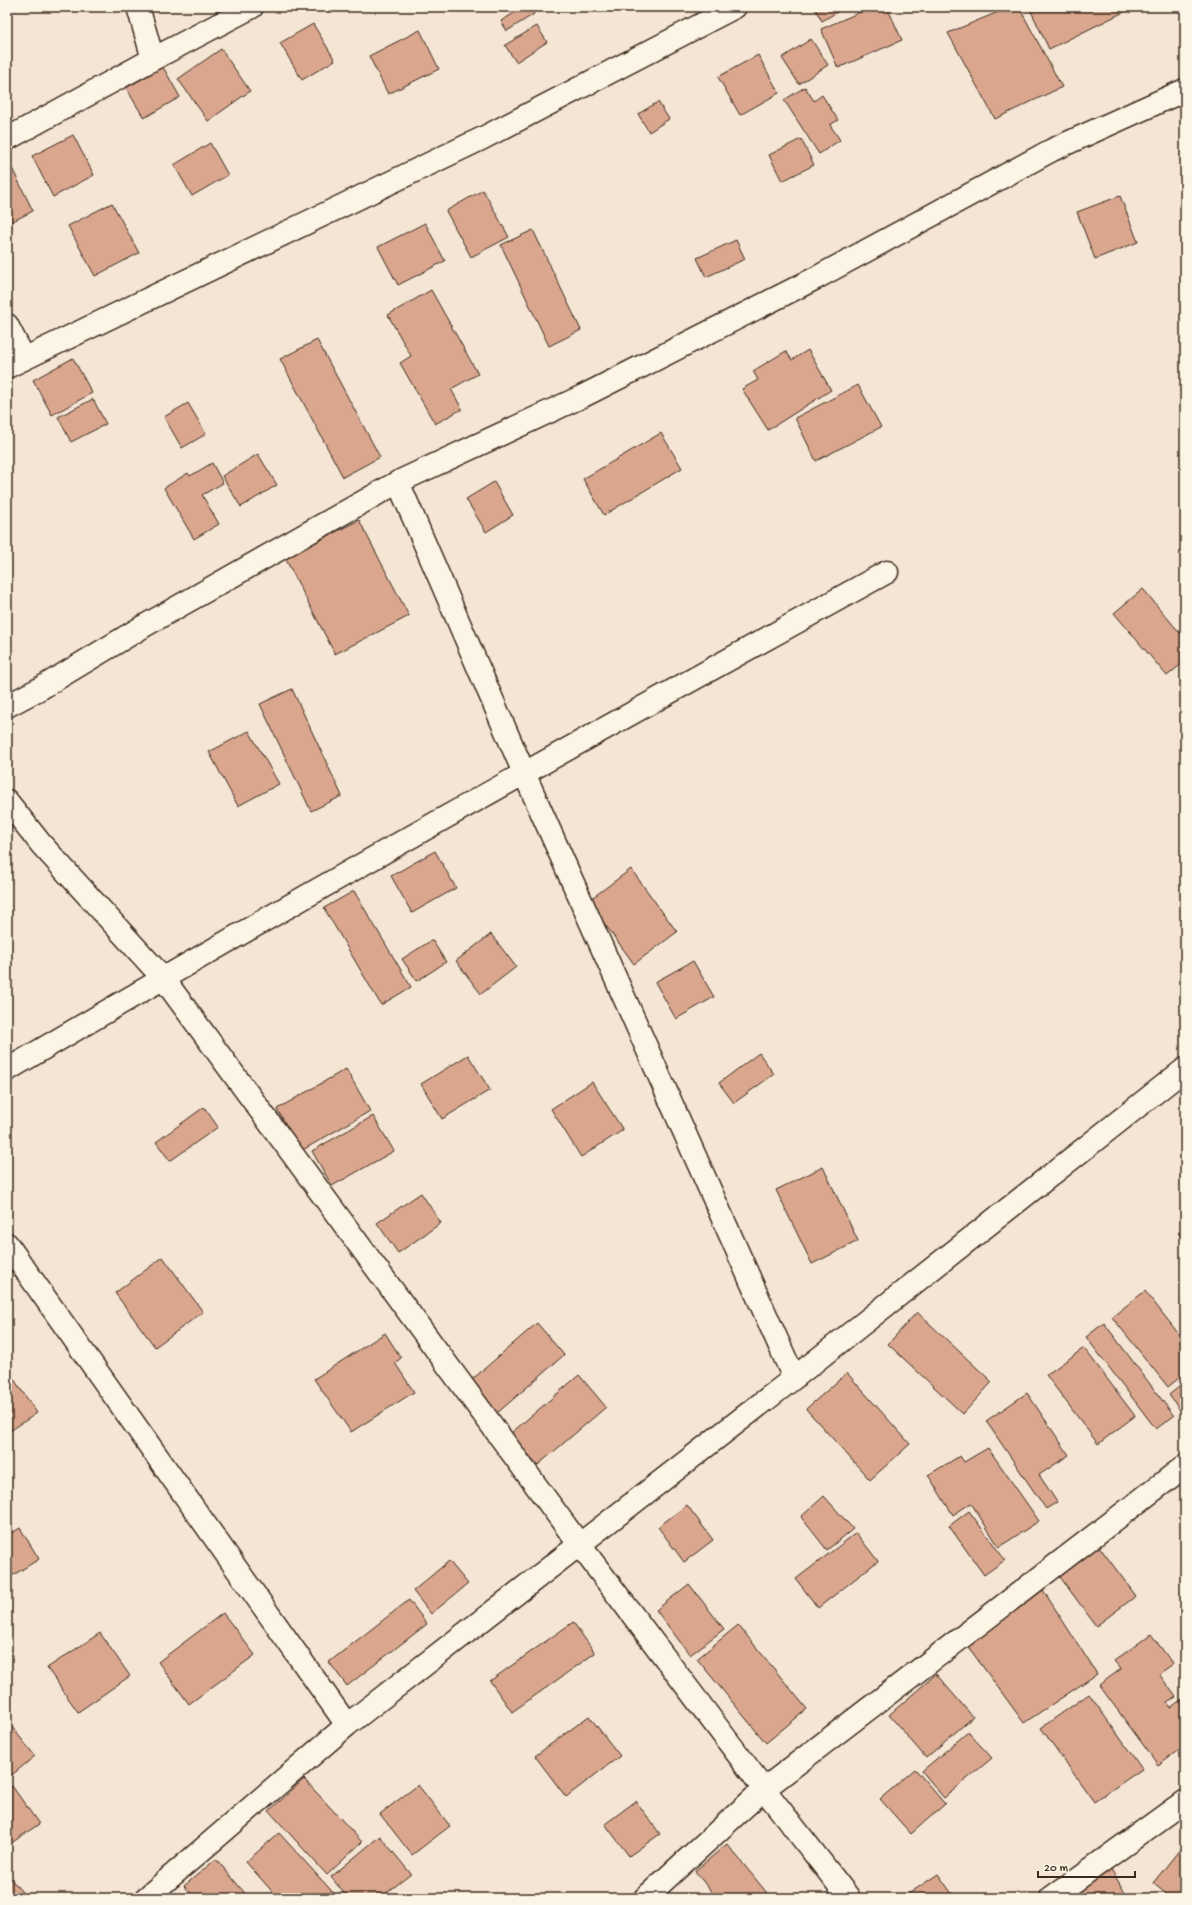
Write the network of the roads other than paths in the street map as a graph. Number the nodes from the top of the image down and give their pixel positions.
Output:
1 (138, 7) edge
2 (252, 7) edge
3 (735, 7) edge
4 (153, 59) junction
5 (1185, 90) edge
6 (7, 139) edge
7 (7, 325) edge
8 (15, 362) edge
9 (398, 482) junction
10 (887, 572) dead end
11 (7, 706) edge
12 (524, 772) junction
13 (7, 801) edge
14 (163, 978) junction
15 (1185, 1069) edge
16 (7, 1070) edge
17 (7, 1244) edge
18 (794, 1378) junction
19 (1185, 1466) edge
20 (579, 1544) junction
21 (347, 1725) junction
22 (764, 1789) junction
23 (1185, 1801) edge
24 (146, 1898) edge
25 (645, 1898) edge
26 (849, 1898) edge
27 (1051, 1898) edge

1 - 4 street
2 - 4 street
3 - 8 street
4 - 6 street
5 - 9 street
7 - 8 street
9 - 11 street
9 - 12 street
10 - 12 street
12 - 14 street
12 - 18 street
13 - 14 street
14 - 16 street
14 - 20 street
15 - 18 street
17 - 21 street
18 - 20 street
19 - 22 street
20 - 21 street
20 - 22 street
21 - 24 street
22 - 25 street
22 - 26 street
23 - 27 street

